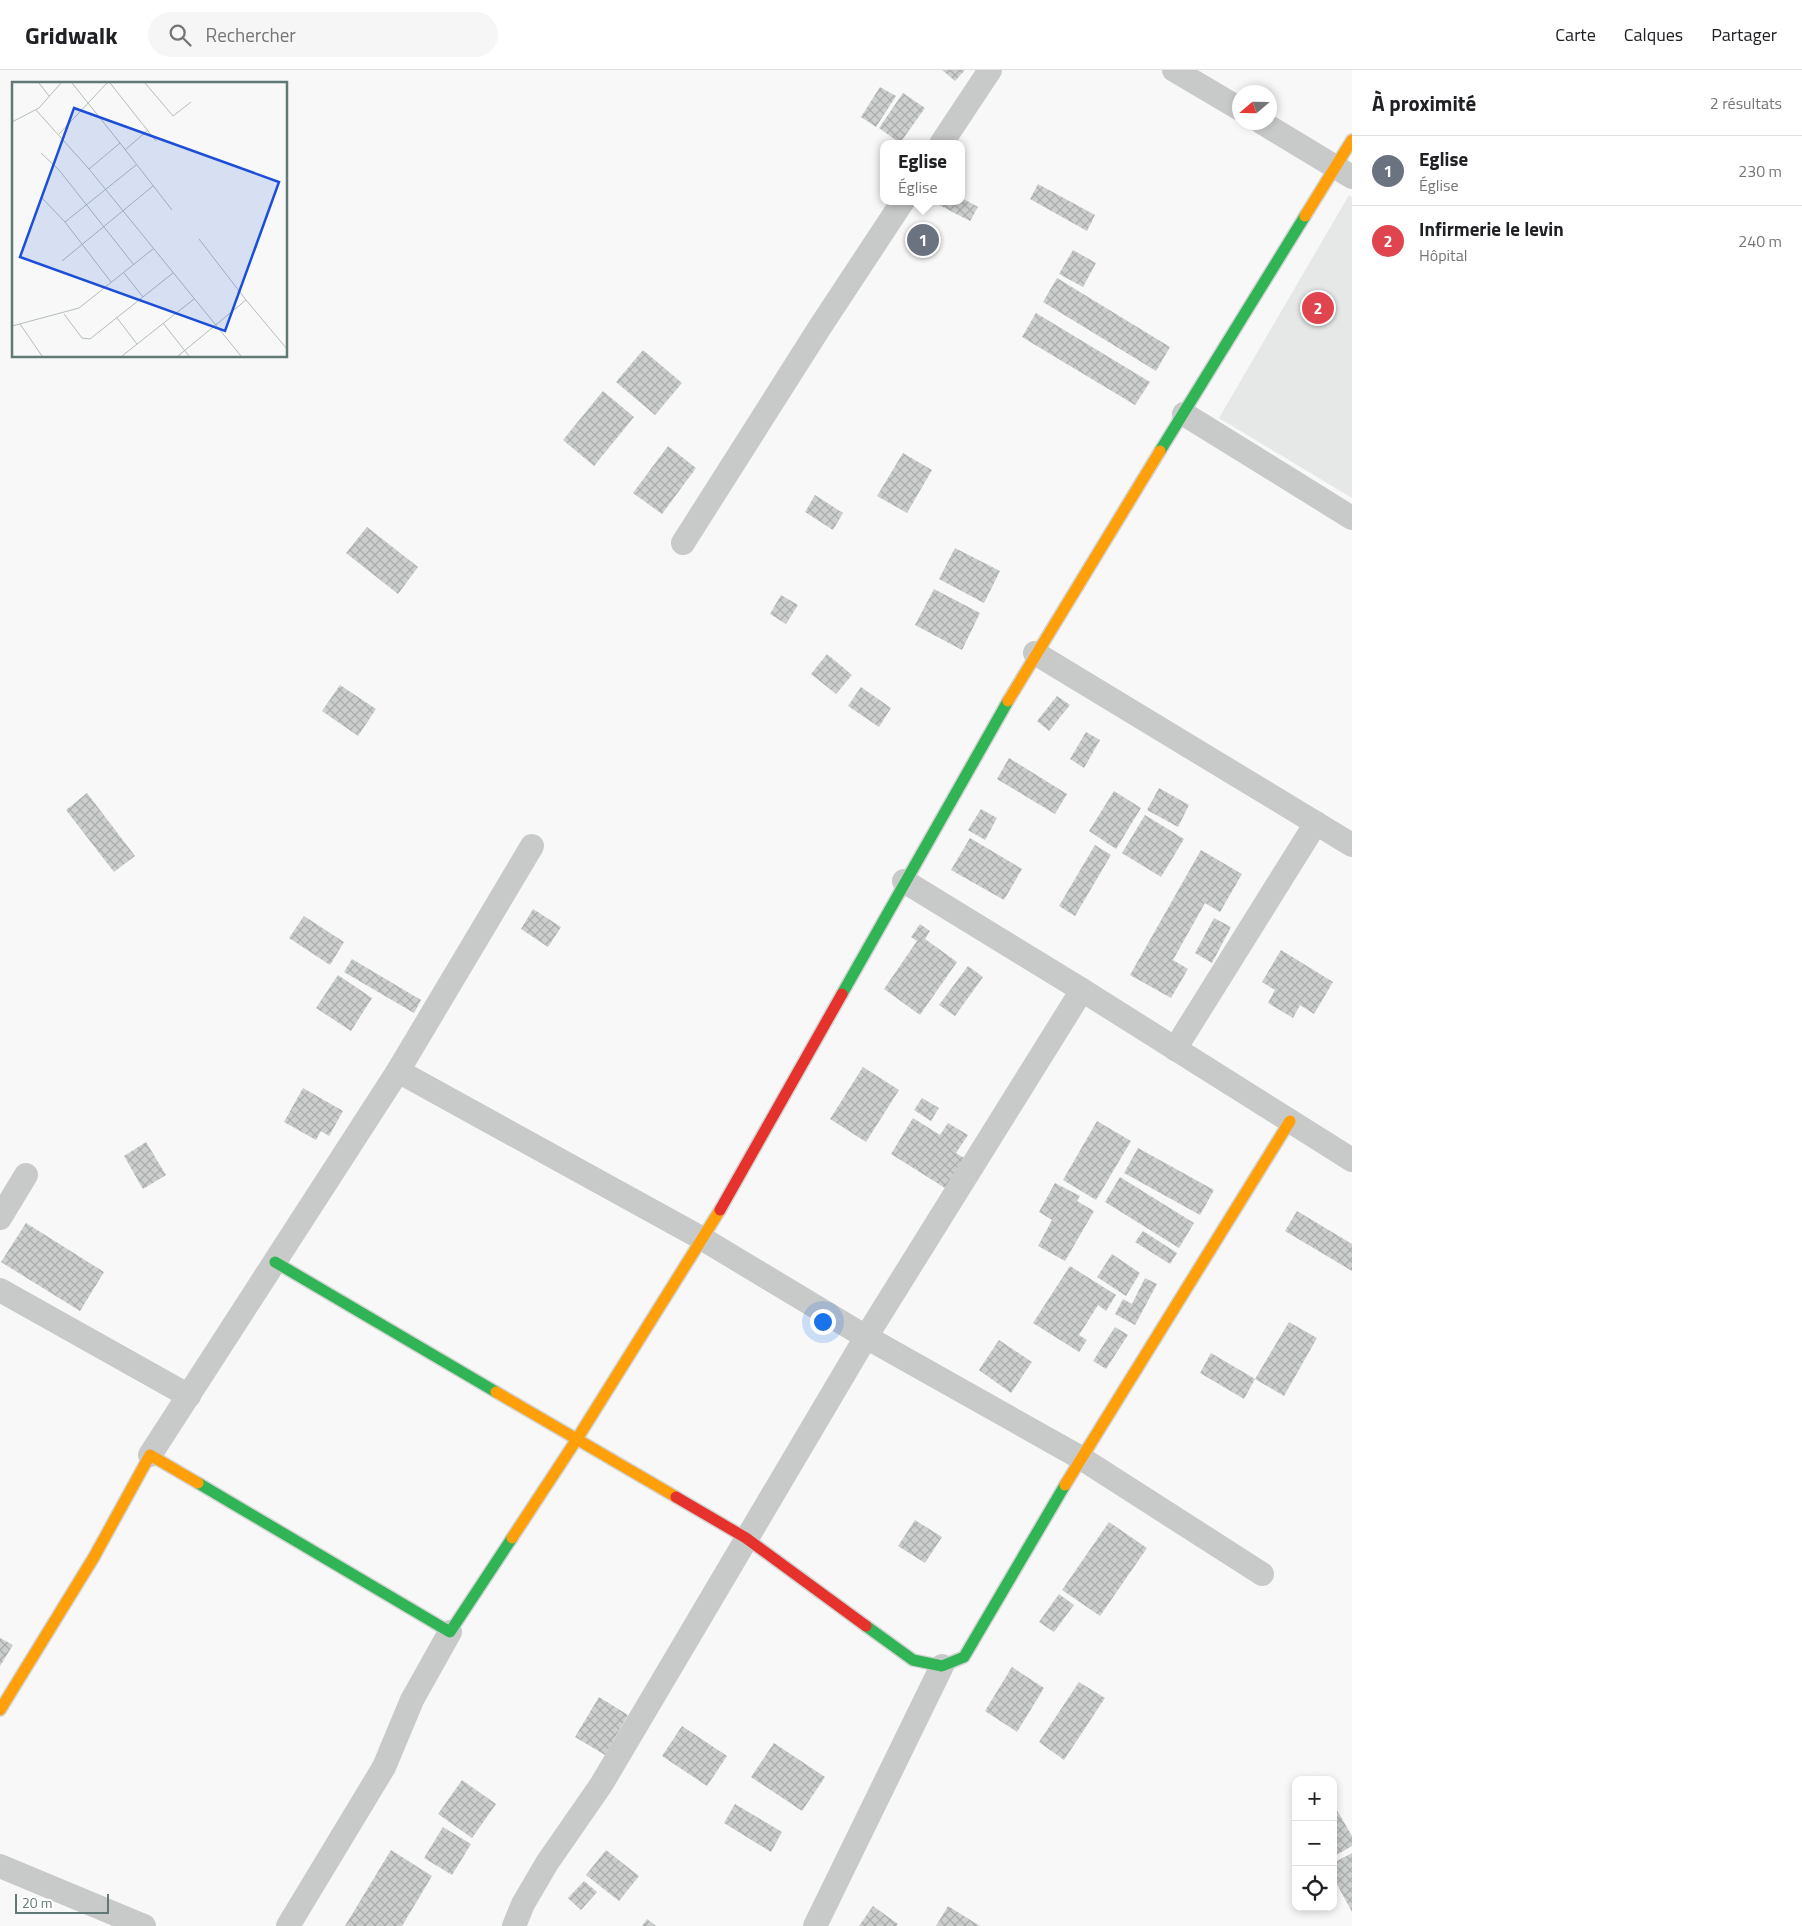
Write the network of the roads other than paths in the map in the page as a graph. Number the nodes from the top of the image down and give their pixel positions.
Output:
1 (990, 70) edge
2 (1174, 70) edge
3 (1232, 105) edge
4 (1274, 130) edge
5 (944, 140) edge
6 (1352, 140) edge
7 (1344, 172) edge
8 (900, 205) edge
9 (1184, 414) junction
10 (1352, 518) edge
11 (683, 543) dead end
12 (1035, 653) junction
13 (1316, 823) junction
14 (1352, 845) edge
15 (532, 846) dead end
16 (904, 881) junction
17 (1082, 990) junction
18 (1175, 1049) junction
19 (398, 1071) junction
20 (1290, 1121) junction
21 (1352, 1160) edge
22 (26, 1176) dead end
23 (0, 1218) edge
24 (703, 1239) junction
25 (275, 1262) junction
26 (0, 1290) edge
27 (866, 1337) junction
28 (189, 1396) junction
29 (577, 1439) junction
30 (150, 1455) junction
31 (1081, 1458) junction
32 (746, 1538) junction
33 (1262, 1574) dead end
34 (450, 1632) junction
35 (942, 1666) junction
36 (0, 1710) edge
37 (0, 1866) edge
38 (144, 1926) edge
39 (288, 1926) edge
40 (514, 1926) edge
41 (815, 1926) edge

1 - 5 street
2 - 3 street
4 - 7 street
6 - 7 street
7 - 9 street
8 - 11 street
9 - 10 street
9 - 12 street
12 - 13 street
12 - 16 street
13 - 14 street
13 - 18 street
15 - 19 street
16 - 17 street
16 - 24 street
17 - 18 street
17 - 27 street
18 - 20 street
19 - 24 street
19 - 25 street
20 - 21 street
20 - 31 street
22 - 23 street
24 - 27 street
24 - 29 street
25 - 28 street
25 - 29 street
26 - 28 street
27 - 31 street
27 - 32 street
28 - 30 street
29 - 32 street
29 - 34 street
30 - 34 street
30 - 36 street
31 - 33 street
31 - 35 street
32 - 35 street
32 - 40 street
34 - 39 street
35 - 41 street
37 - 38 street

